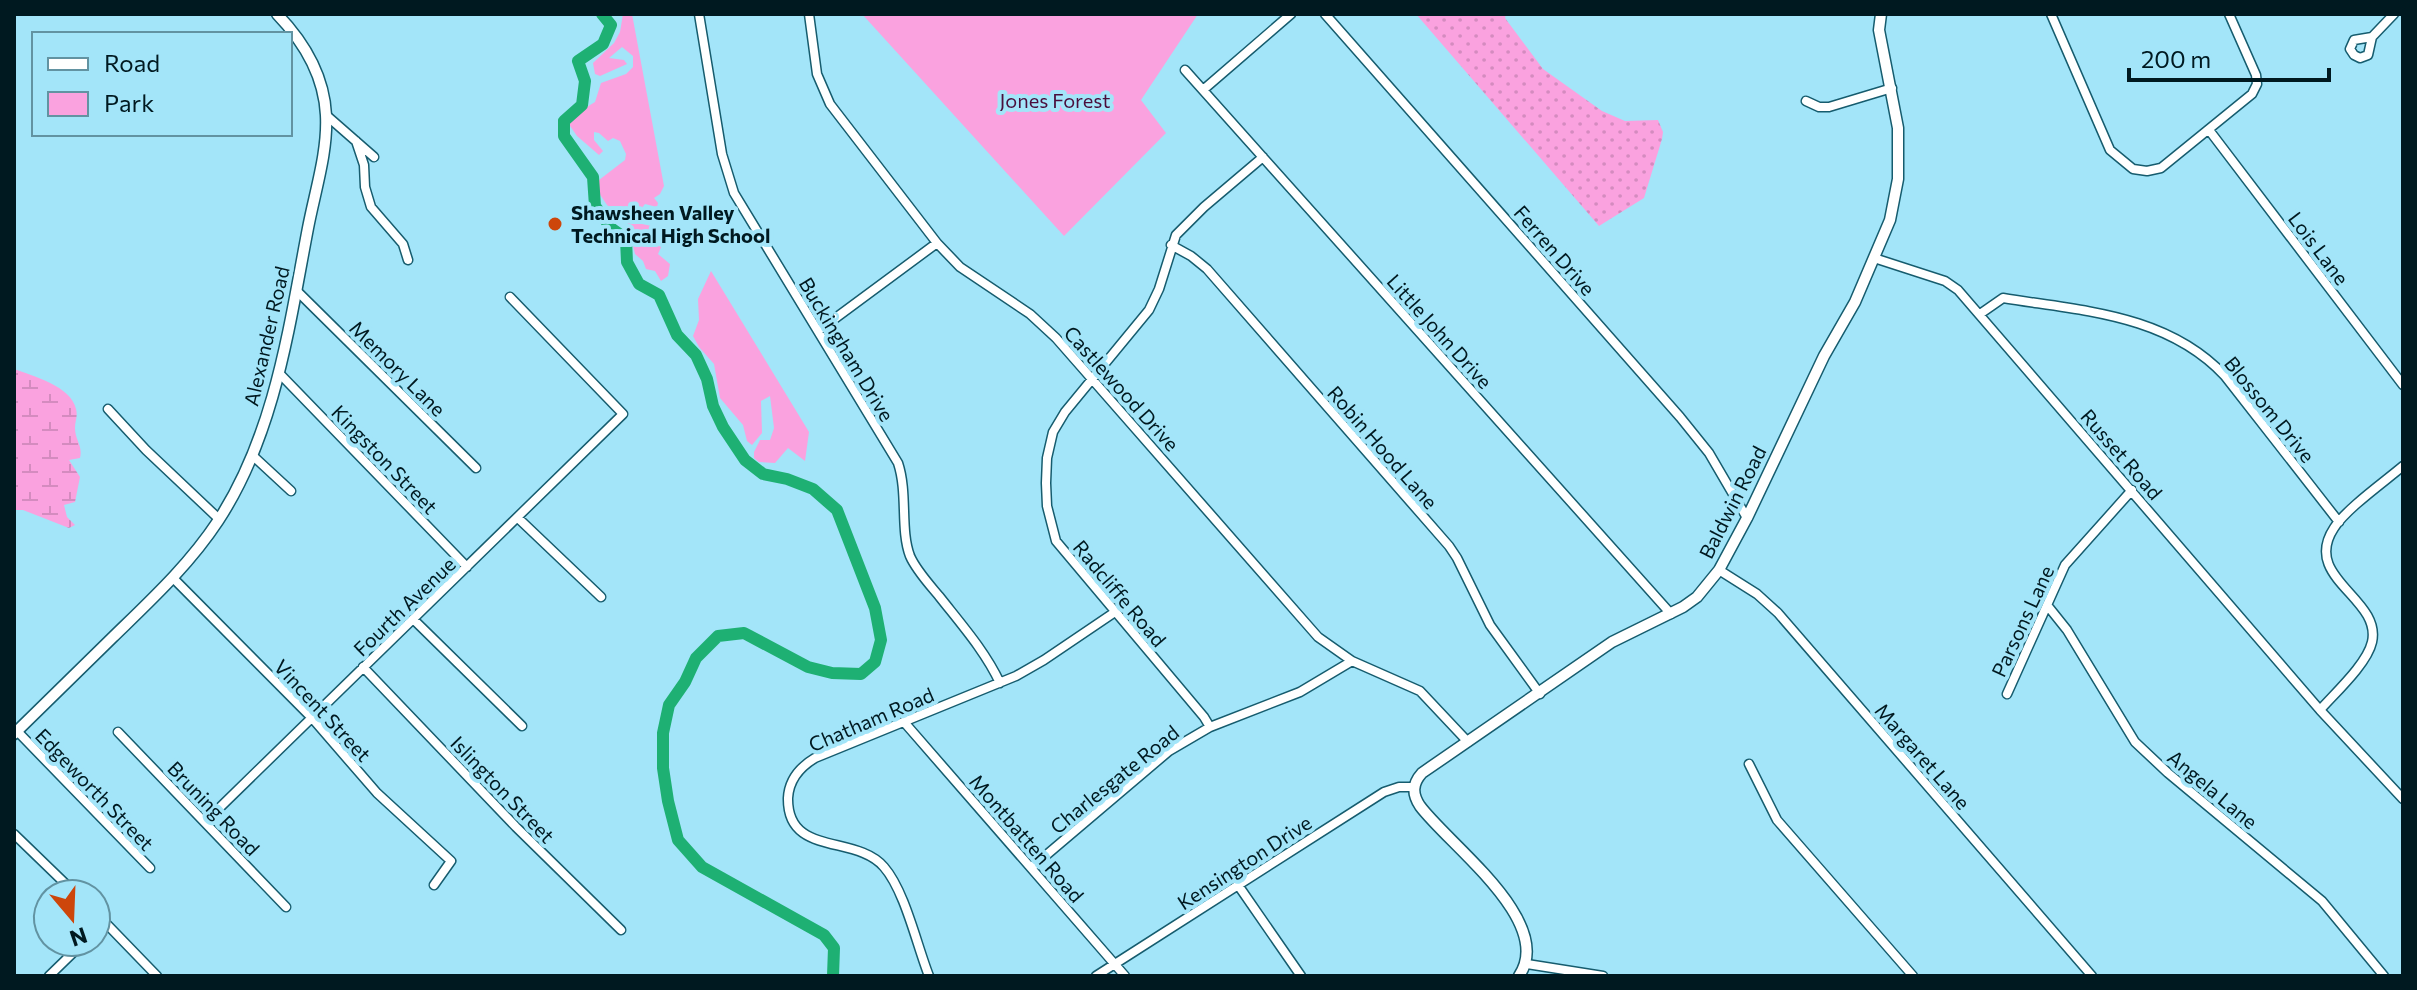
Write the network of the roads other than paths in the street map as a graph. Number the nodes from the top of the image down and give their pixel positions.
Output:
1 (277, 14) edge
2 (699, 14) edge
3 (809, 14) edge
4 (1291, 14) edge
5 (1325, 14) edge
6 (1881, 14) edge
7 (2051, 14) edge
8 (2229, 14) edge
9 (2394, 14) edge
10 (2372, 37) dead end
11 (1185, 70) dead end
12 (1892, 88) junction
13 (1203, 90) junction
14 (1806, 101) dead end
15 (326, 115) junction
16 (2209, 130) junction
17 (356, 141) junction
18 (374, 157) dead end
19 (1263, 157) junction
20 (937, 243) junction
21 (1171, 245) junction
22 (1874, 258) junction
23 (408, 260) dead end
24 (297, 291) junction
25 (510, 297) dead end
26 (1980, 314) junction
27 (818, 331) junction
28 (279, 373) junction
29 (1093, 378) junction
30 (2403, 385) edge
31 (108, 409) dead end
32 (252, 455) junction
33 (2403, 466) edge
34 (476, 468) dead end
35 (2132, 490) junction
36 (291, 491) dead end
37 (518, 518) junction
38 (1747, 518) junction
39 (219, 519) junction
40 (2339, 522) junction
41 (467, 567) junction
42 (1719, 570) junction
43 (173, 578) junction
44 (601, 597) dead end
45 (2047, 605) junction
46 (1115, 612) junction
47 (1671, 614) junction
48 (413, 619) junction
49 (1352, 661) junction
50 (363, 667) junction
51 (1000, 683) junction
52 (1540, 694) junction
53 (2007, 694) dead end
54 (2320, 710) junction
55 (312, 718) junction
56 (904, 722) junction
57 (522, 726) dead end
58 (1210, 727) junction
59 (118, 732) dead end
60 (16, 733) edge
61 (1468, 742) junction
62 (1749, 764) dead end
63 (1414, 787) junction
64 (2403, 799) edge
65 (206, 821) junction
66 (14, 834) edge
67 (150, 868) dead end
68 (1031, 868) junction
69 (59, 878) edge
70 (434, 885) dead end
71 (1238, 885) junction
72 (286, 907) dead end
73 (112, 929) edge
74 (621, 930) dead end
75 (68, 958) edge
76 (1114, 964) junction
77 (1527, 964) junction
78 (51, 975) edge
79 (157, 976) edge
80 (929, 976) edge
81 (1096, 976) edge
82 (1125, 976) edge
83 (1301, 976) edge
84 (1519, 976) edge
85 (1603, 976) edge
86 (1913, 976) edge
87 (2092, 976) edge
88 (2384, 976) edge

1 - 15 street, Alexander Road
2 - 27 street, Buckingham Drive
3 - 20 street, Castlewood Drive
4 - 13 street
5 - 38 street, Ferren Drive
6 - 12 street, Baldwin Road
7 - 16 street
8 - 16 street
9 - 10 street
11 - 13 street, Little John Drive
12 - 14 street
12 - 22 street, Baldwin Road
13 - 19 street, Little John Drive
15 - 17 street
15 - 24 street, Alexander Road
16 - 30 street, Lois Lane
17 - 18 street
17 - 23 street
19 - 21 street, Radcliffe Road
19 - 47 street, Little John Drive
20 - 27 street
20 - 29 street, Castlewood Drive
21 - 29 street, Radcliffe Road
21 - 52 street, Robin Hood Lane
22 - 26 street, Russet Road
22 - 38 street, Baldwin Road
24 - 28 street, Alexander Road
24 - 34 street, Memory Lane
25 - 37 street, Fourth Avenue
26 - 35 street, Russet Road
26 - 40 street, Blossom Drive
27 - 51 street, Buckingham Drive
28 - 32 street, Alexander Road
28 - 41 street, Kingston Street
29 - 46 street, Radcliffe Road
29 - 49 street, Castlewood Drive
31 - 39 street
32 - 36 street
32 - 39 street, Alexander Road
33 - 40 street
35 - 45 street, Parsons Lane
35 - 54 street, Russet Road
37 - 41 street, Fourth Avenue
37 - 44 street
38 - 42 street, Baldwin Road
39 - 43 street, Alexander Road
40 - 54 street
41 - 48 street, Fourth Avenue
42 - 47 street, Baldwin Road
42 - 87 street, Margaret Lane
43 - 55 street, Vincent Street
43 - 60 street, Alexander Road
45 - 53 street, Parsons Lane
45 - 88 street, Angela Lane
46 - 51 street, Chatham Road
46 - 58 street, Radcliffe Road
47 - 52 street, Baldwin Road
48 - 50 street, Fourth Avenue
48 - 57 street
49 - 58 street, Charlesgate Road
49 - 61 street, Castlewood Drive
50 - 55 street, Fourth Avenue
50 - 74 street, Islington Street
51 - 56 street, Chatham Road
52 - 61 street, Baldwin Road
54 - 64 street, Russet Road
55 - 65 street, Fourth Avenue
55 - 70 street, Vincent Street
56 - 68 street, Montbatten Road
56 - 80 street, Chatham Road
58 - 68 street, Charlesgate Road
59 - 65 street, Bruning Road
60 - 67 street, Edgeworth Street
61 - 63 street, Baldwin Road
62 - 86 street
63 - 71 street, Kensington Drive
63 - 77 street
65 - 72 street, Bruning Road
66 - 69 street
68 - 76 street, Montbatten Road
71 - 76 street, Kensington Drive
71 - 83 street
73 - 79 street
75 - 78 street
76 - 81 street, Kensington Drive
76 - 82 street, Montbatten Road
77 - 84 street
77 - 85 street

